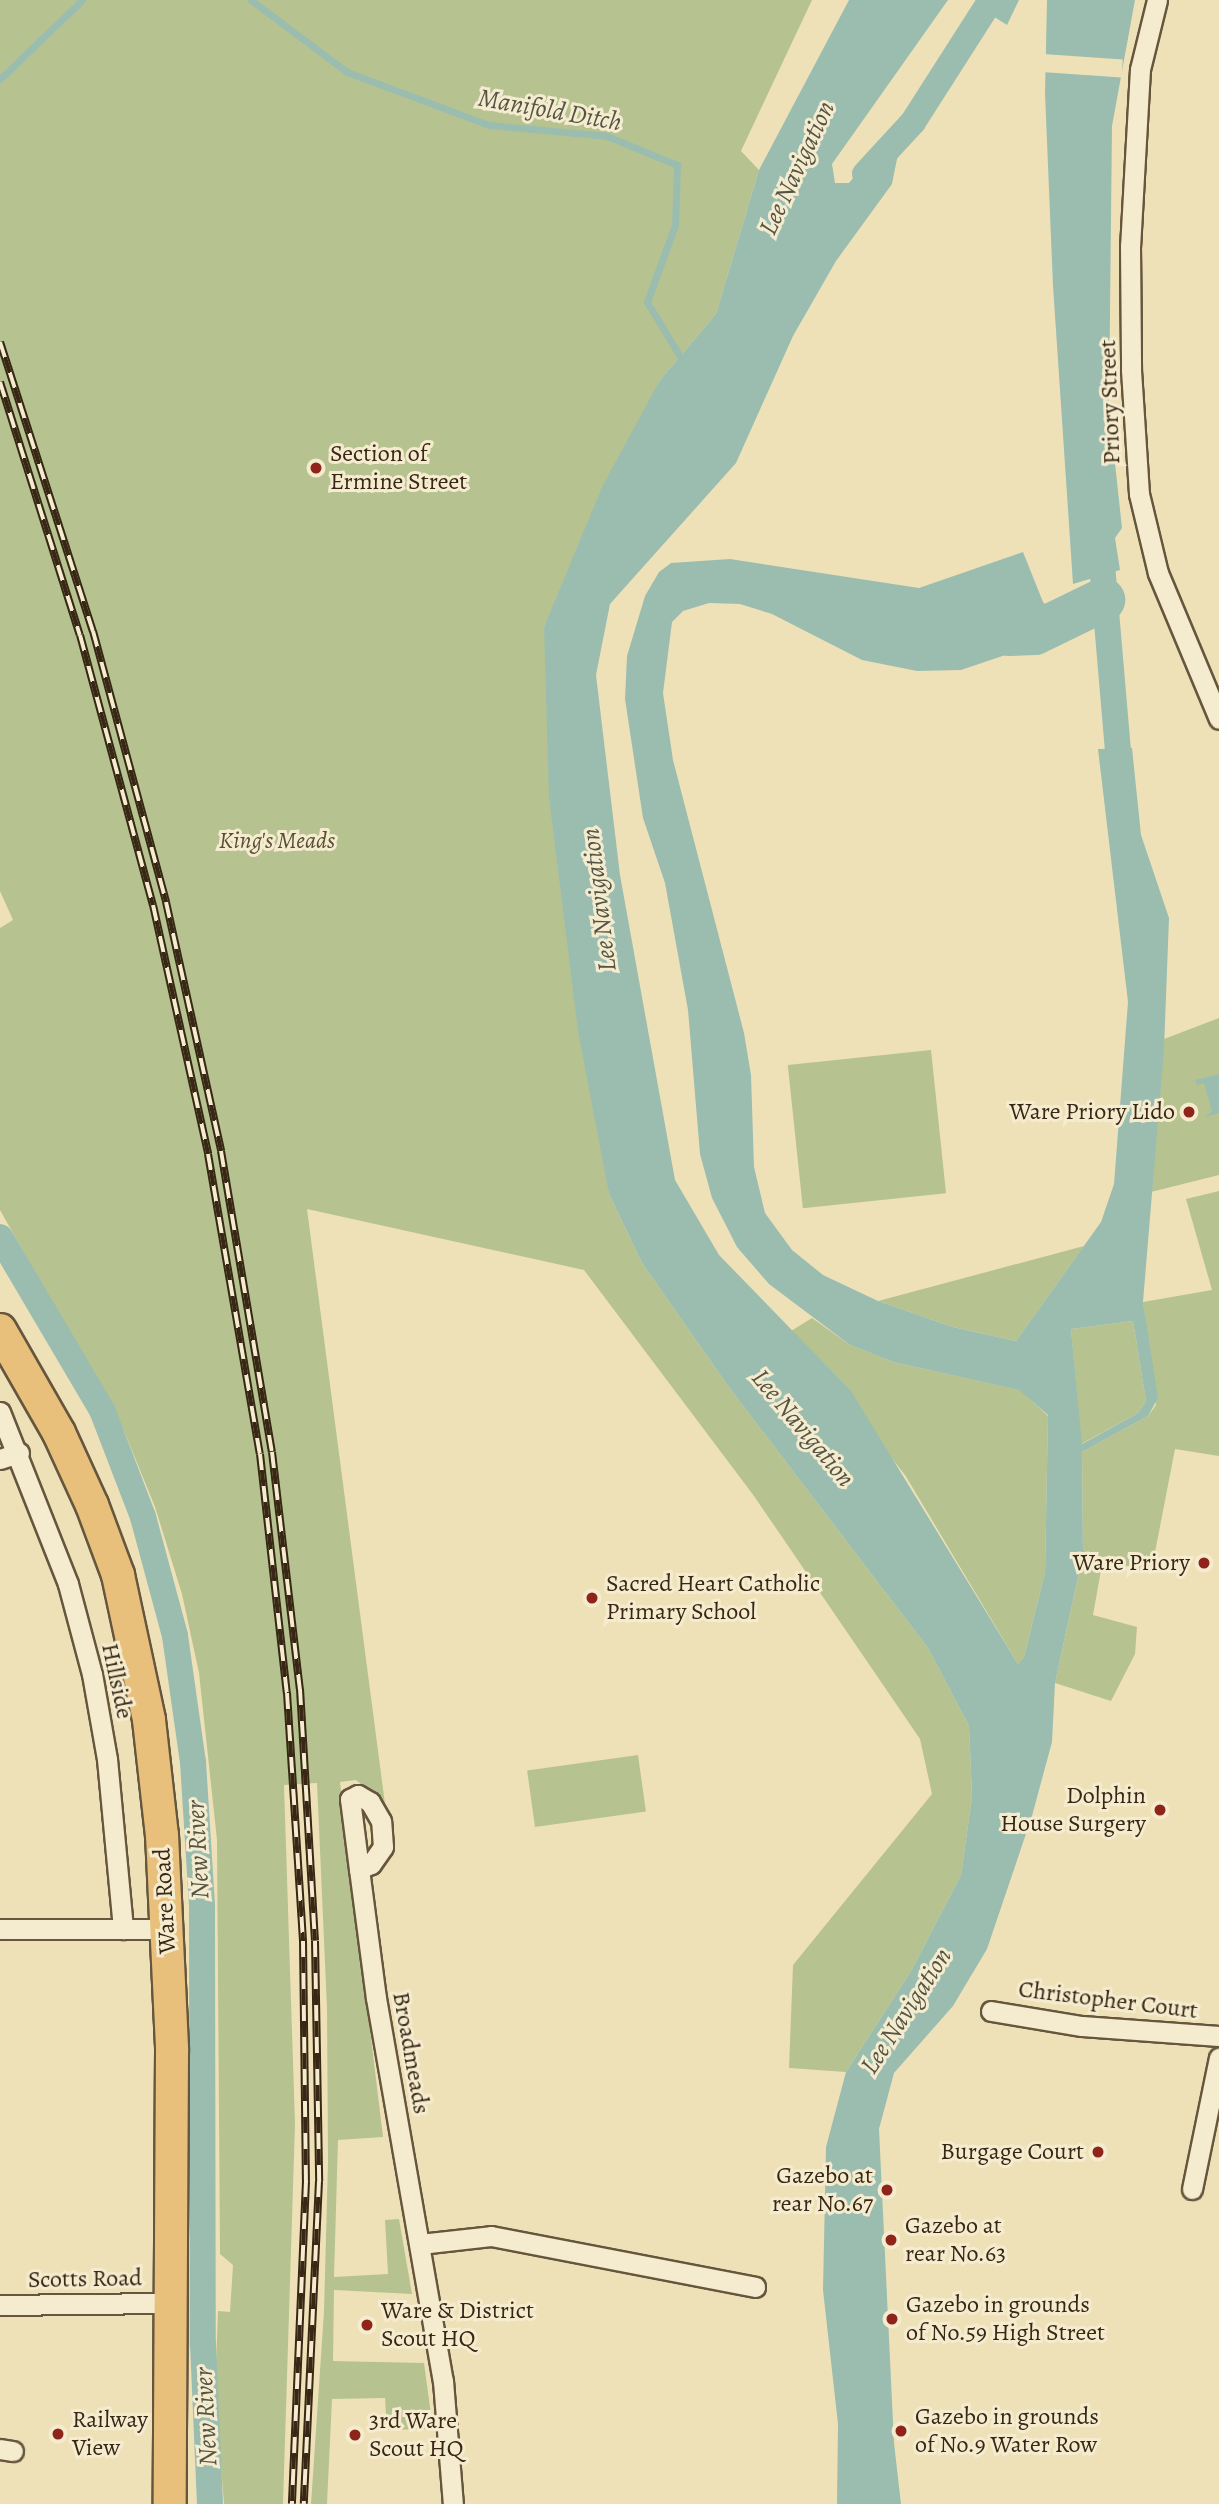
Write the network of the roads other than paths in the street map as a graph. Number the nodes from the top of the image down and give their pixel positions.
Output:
1 (1157, 0) edge
2 (1219, 719) edge
3 (0, 1330) edge
4 (0, 1412) edge
5 (19, 1453) junction
6 (0, 1459) edge
7 (359, 1869) dead end
8 (0, 1929) edge
9 (123, 1929) junction
10 (167, 1929) junction
11 (991, 2011) dead end
12 (1219, 2036) edge
13 (1219, 2058) edge
14 (1192, 2189) dead end
15 (420, 2244) junction
16 (755, 2287) dead end
17 (171, 2303) junction
18 (0, 2305) edge
19 (170, 2504) edge
20 (453, 2504) edge

1 - 2 street, Priory Street
3 - 10 main road, Ware Road
4 - 5 street, Hillside
5 - 6 street
5 - 9 street, Hillside
7 - 15 street, Broadmeads
8 - 9 street
9 - 10 street
10 - 17 main road, Ware Road
11 - 12 street, Christopher Court
13 - 14 street
15 - 16 street
15 - 20 street, Broadmeads
17 - 18 street, Scotts Road
17 - 19 main road, Ware Road

